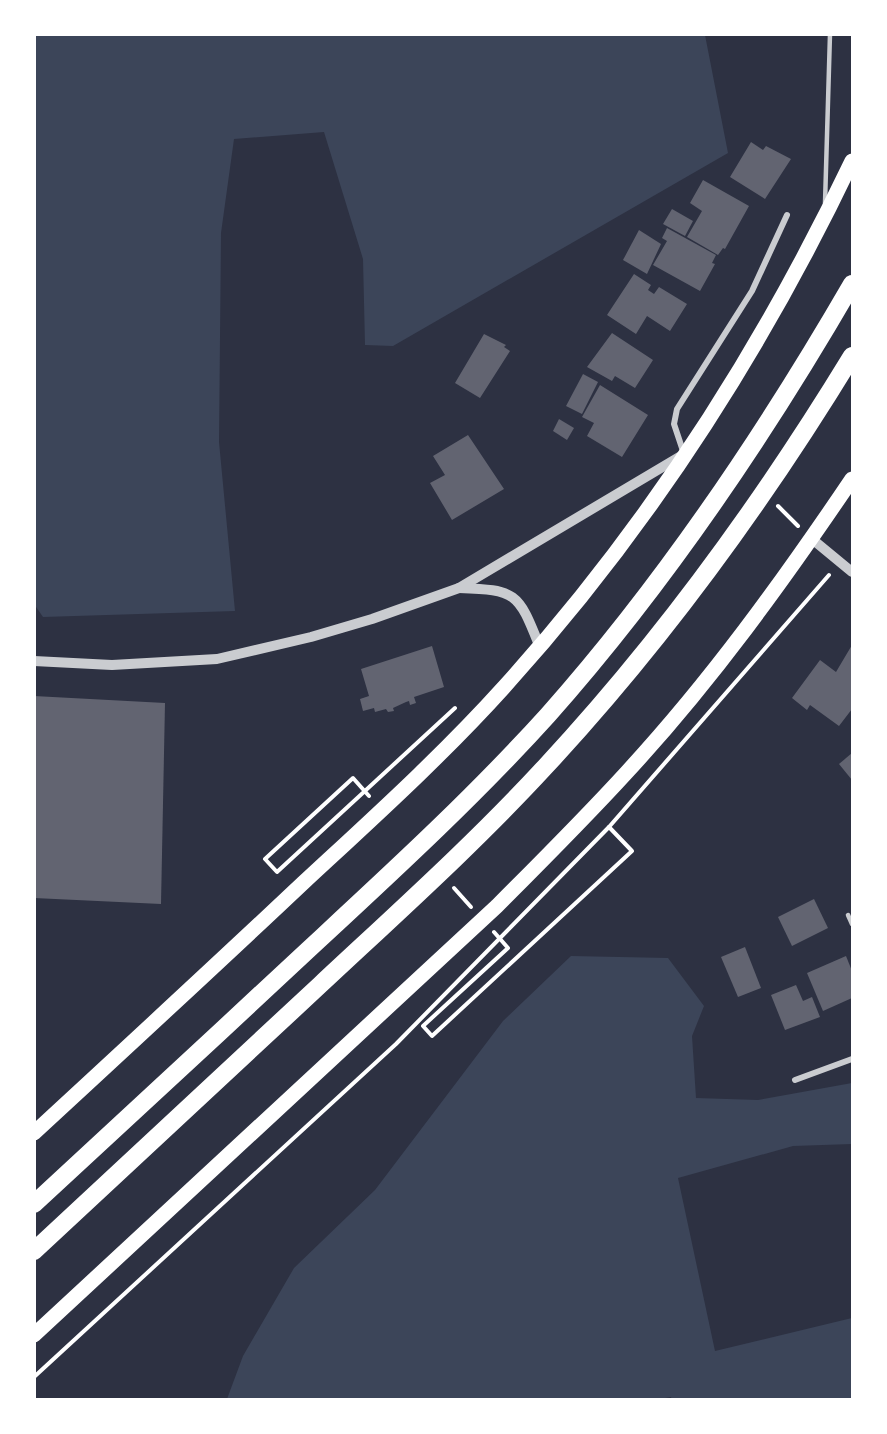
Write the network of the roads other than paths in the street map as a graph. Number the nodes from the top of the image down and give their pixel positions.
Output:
1 (830, 34) edge
2 (852, 161) edge
3 (787, 214) dead end
4 (825, 218) junction
5 (852, 284) edge
6 (852, 356) edge
7 (684, 454) junction
8 (852, 479) edge
9 (812, 539) junction
10 (852, 572) edge
11 (459, 588) junction
12 (539, 645) junction
13 (34, 661) edge
14 (848, 915) dead end
15 (852, 924) edge
16 (852, 1059) edge
17 (795, 1080) dead end
18 (34, 1133) edge
19 (34, 1204) edge
20 (34, 1251) edge
21 (34, 1335) edge

1 - 4 lane
2 - 4 main road
3 - 7 street
4 - 7 main road
5 - 19 highway
6 - 20 highway
7 - 11 street
7 - 12 main road
8 - 9 main road
9 - 10 street
9 - 21 main road
11 - 12 street
11 - 13 street
12 - 18 main road
14 - 15 lane
16 - 17 street

